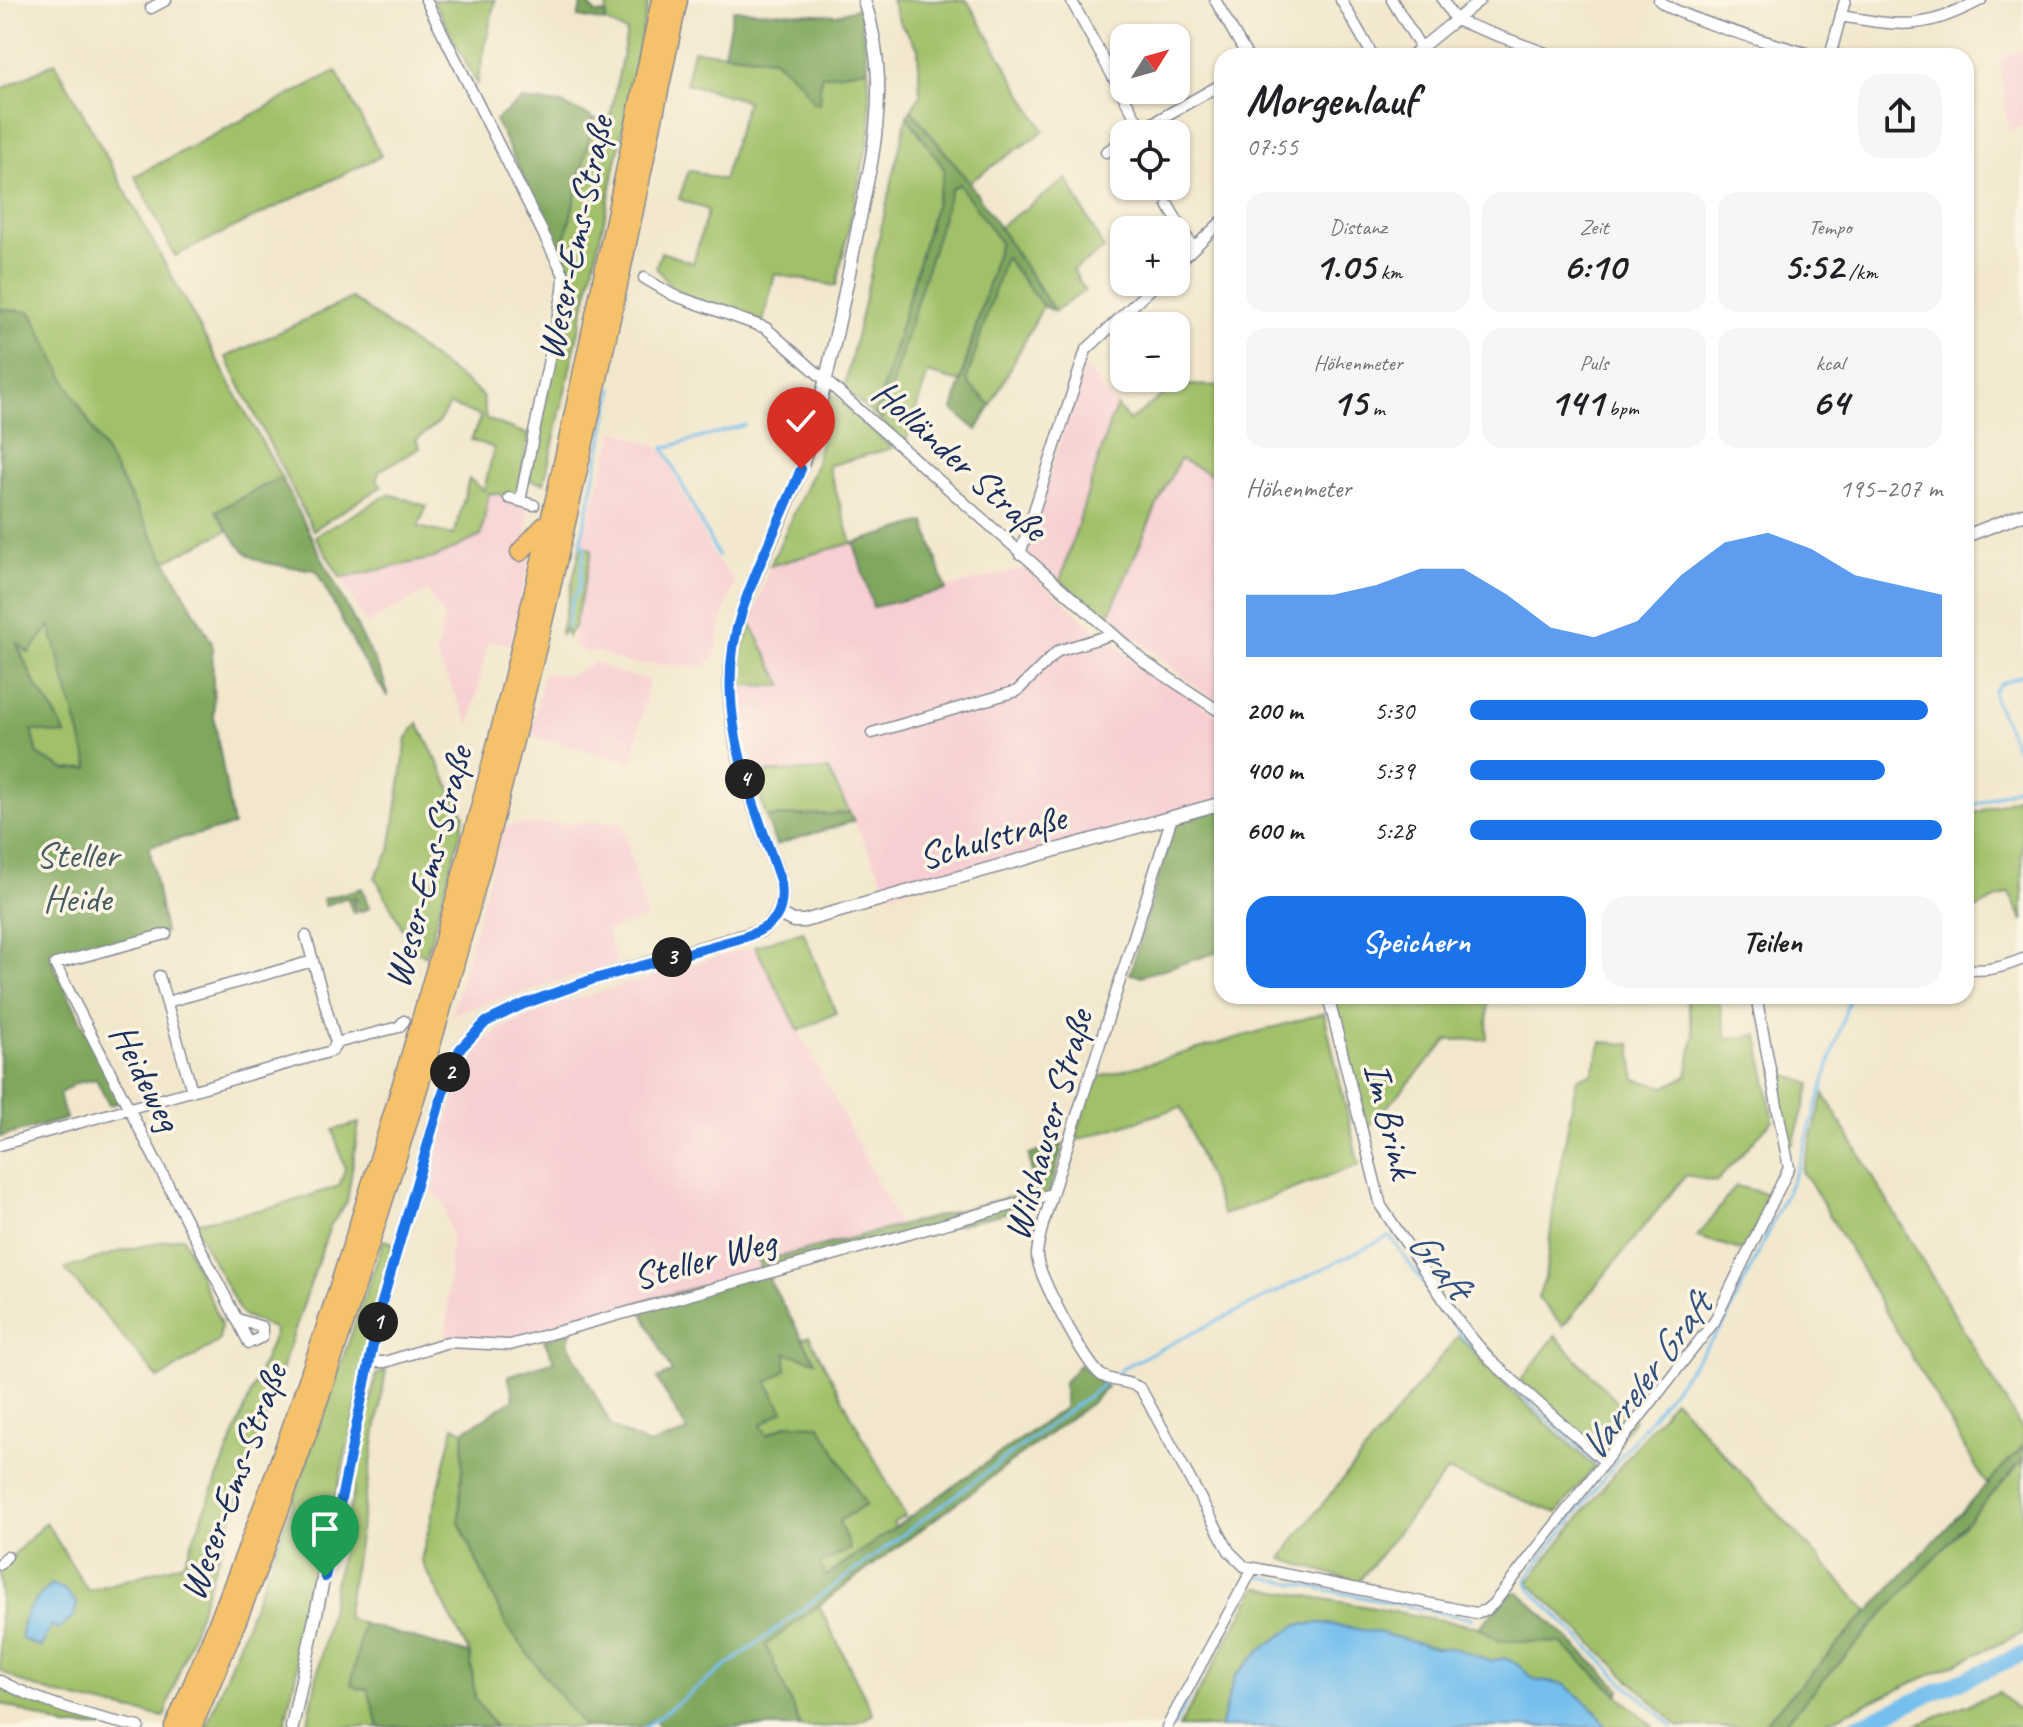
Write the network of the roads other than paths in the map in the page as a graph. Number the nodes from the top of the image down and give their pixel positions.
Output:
1 (166, 0) edge
2 (426, 0) edge
3 (661, 0) edge
4 (678, 0) edge
5 (864, 0) edge
6 (1071, 0) edge
7 (1215, 0) edge
8 (1341, 0) edge
9 (1392, 0) edge
10 (1443, 0) edge
11 (1480, 0) edge
12 (1659, 0) edge
13 (1845, 0) edge
14 (1981, 0) edge
15 (151, 8) dead end
16 (1841, 16) junction
17 (1455, 20) junction
18 (1242, 48) edge
19 (1368, 48) edge
20 (1421, 48) joint
21 (1532, 48) edge
22 (1791, 48) edge
23 (1832, 48) edge
24 (1214, 88) edge
25 (1131, 120) edge
26 (1157, 120) edge
27 (1110, 149) edge
28 (1106, 152) dead end
29 (1168, 205) dead end
30 (1214, 228) edge
31 (1193, 248) junction
32 (1190, 251) edge
33 (644, 278) dead end
34 (1143, 296) edge
35 (824, 379) junction
36 (534, 505) dead end
37 (2023, 514) edge
38 (548, 520) junction
39 (1974, 533) edge
40 (520, 552) dead end
41 (1020, 554) junction
42 (1113, 634) junction
43 (1214, 706) edge
44 (872, 733) dead end
45 (467, 801) dead end
46 (1214, 805) edge
47 (1172, 817) junction
48 (473, 833) junction
49 (779, 914) junction
50 (166, 934) dead end
51 (306, 936) dead end
52 (2023, 959) edge
53 (313, 961) junction
54 (1974, 970) edge
55 (159, 976) dead end
56 (167, 1002) junction
57 (1330, 1004) edge
58 (1758, 1004) edge
59 (404, 1021) dead end
60 (334, 1047) junction
61 (192, 1091) junction
62 (128, 1109) junction
63 (0, 1145) edge
64 (1052, 1194) junction
65 (237, 1319) dead end
66 (369, 1362) junction
67 (1605, 1462) junction
68 (1253, 1568) junction
69 (0, 1681) edge
70 (135, 1726) edge
71 (174, 1727) edge
72 (192, 1727) edge
73 (292, 1727) edge
74 (1167, 1727) edge

1 - 15 street
2 - 36 street
3 - 38 highway, Weser-Ems-Straße
4 - 72 highway, Weser-Ems-Straße
5 - 35 street
6 - 25 street
7 - 18 street
8 - 19 street
9 - 20 street
10 - 17 street
11 - 17 street
12 - 22 street
13 - 16 street
14 - 16 street
16 - 23 street
17 - 20 street
17 - 21 street
24 - 26 street
27 - 28 street
29 - 31 street
30 - 31 street
31 - 32 street
33 - 35 street, Holländer Straße
34 - 41 street
35 - 41 street, Holländer Straße
35 - 49 street
37 - 39 street
38 - 40 highway
38 - 48 highway, Weser-Ems-Straße
41 - 42 street, Holländer Straße
42 - 43 street, Holländer Straße
42 - 44 street
45 - 48 highway
46 - 47 street, Schulstraße
47 - 49 street, Schulstraße
47 - 64 street, Wilshauser Straße
48 - 71 highway, Weser-Ems-Straße
49 - 66 street
50 - 62 street, Heideweg
51 - 53 street
52 - 54 street
53 - 56 street
53 - 60 street
55 - 56 street
56 - 61 street
57 - 67 street, Im Brink
58 - 67 street
59 - 60 street
60 - 61 street
61 - 62 street
62 - 63 street
62 - 65 street, Heideweg
64 - 66 street, Steller Weg
64 - 68 street, Wilshauser Straße
66 - 73 street
67 - 68 street
68 - 74 street
69 - 70 street

